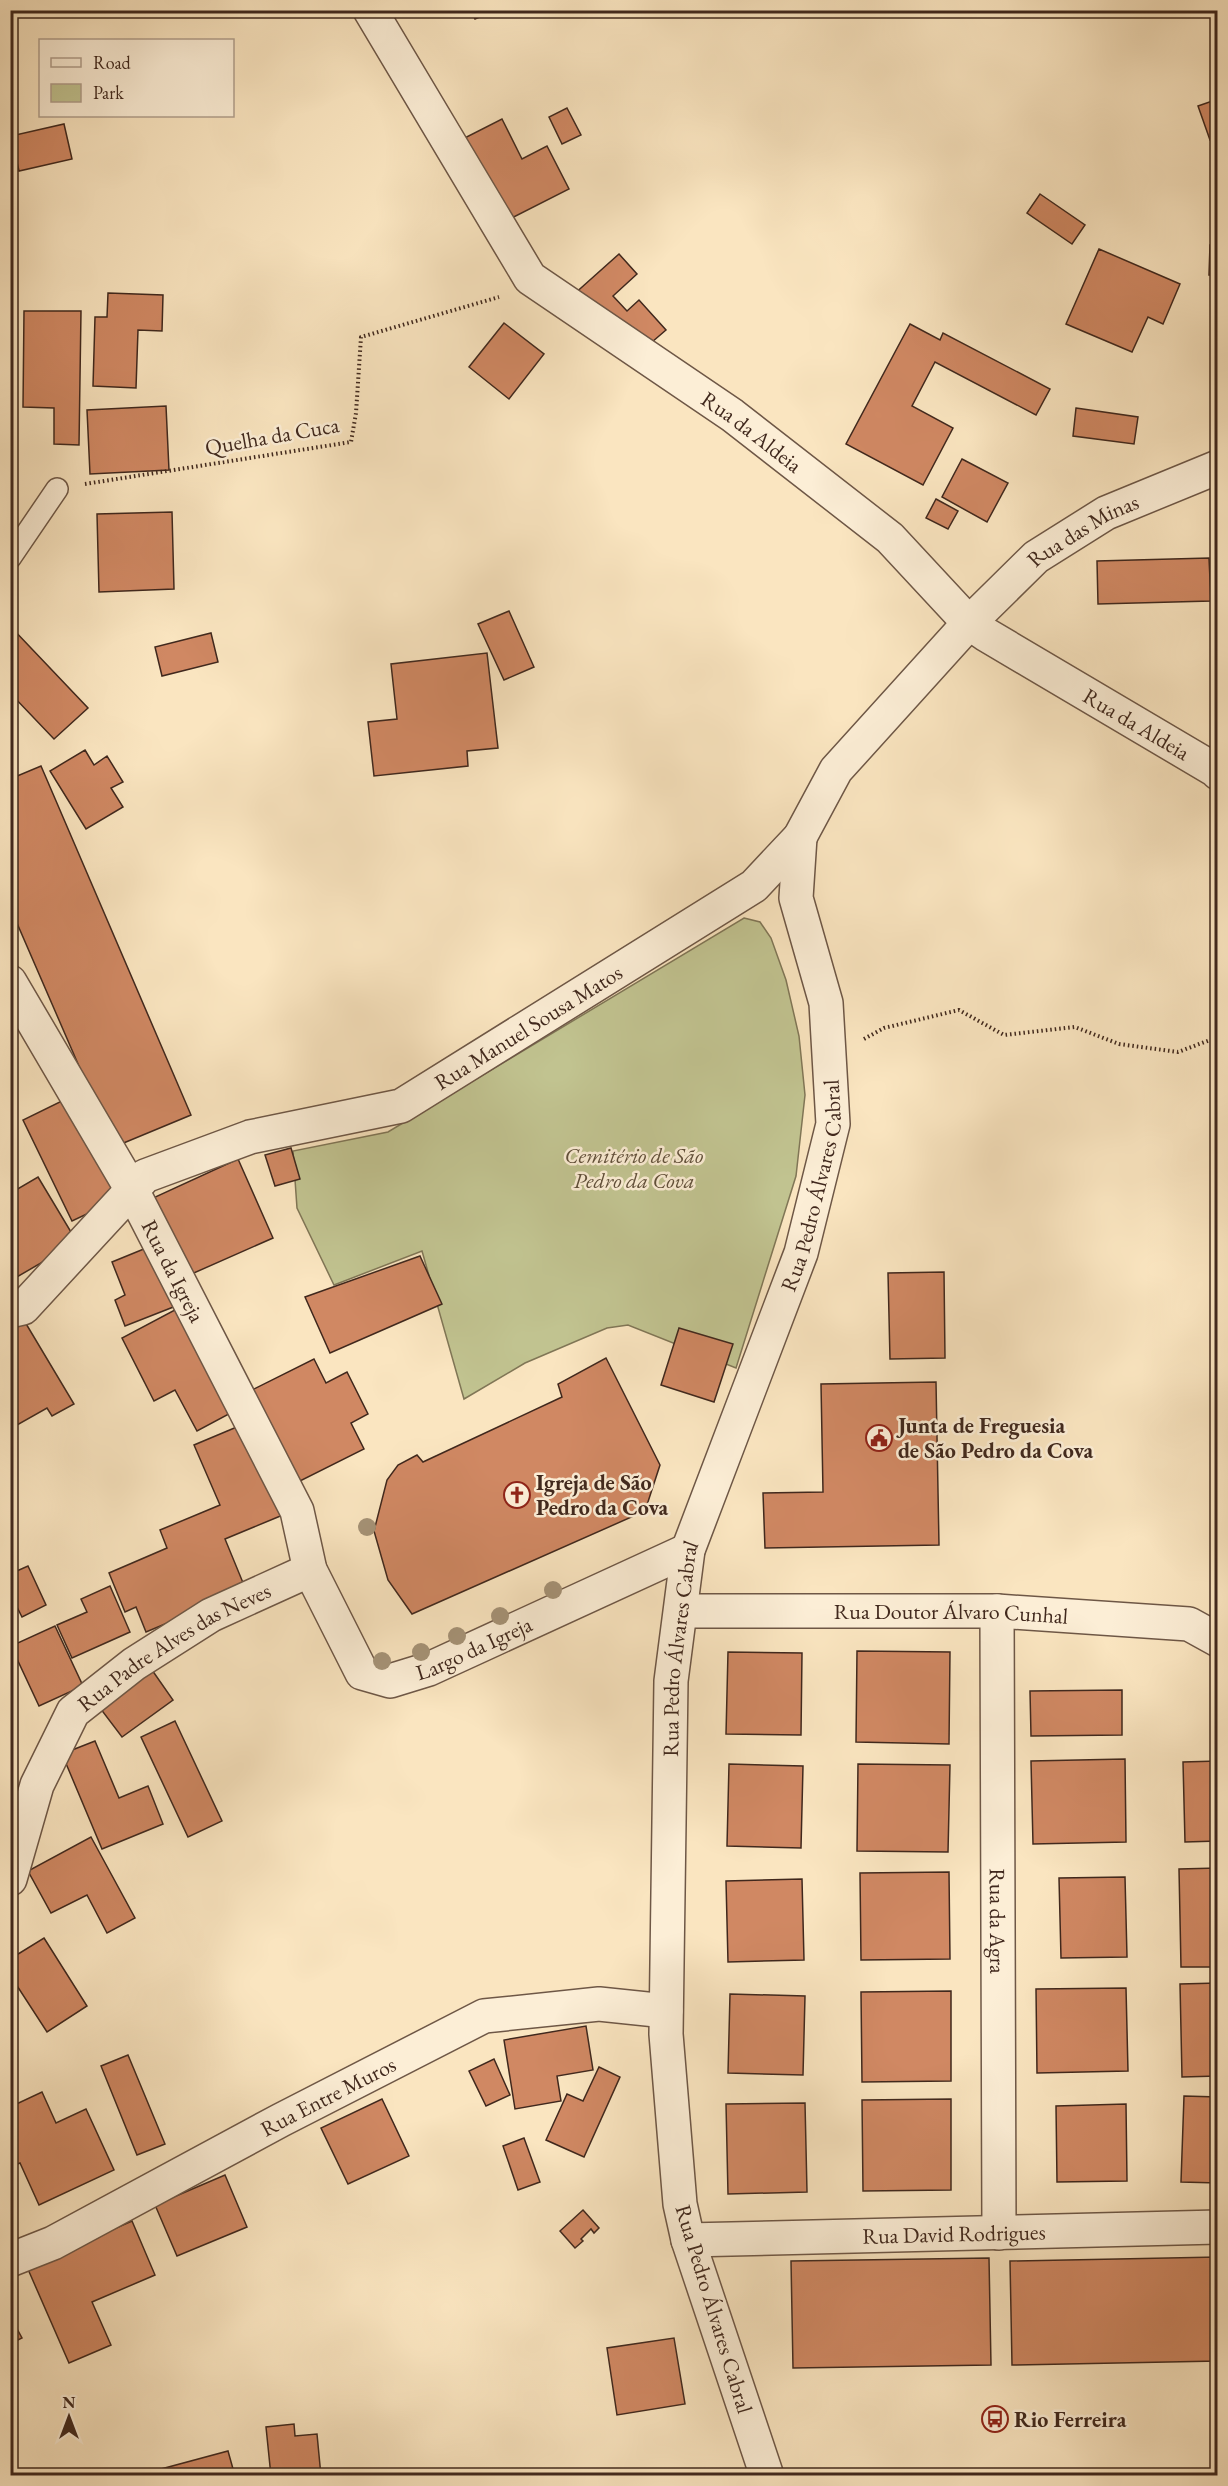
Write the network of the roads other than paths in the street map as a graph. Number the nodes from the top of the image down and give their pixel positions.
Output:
1 (370, 10) edge
2 (1218, 467) edge
3 (57, 489) road end
4 (10, 558) edge
5 (969, 623) junction
6 (1218, 773) edge
7 (800, 837) junction
8 (10, 982) edge
9 (132, 1190) junction
10 (10, 1311) edge
11 (688, 1550) junction
12 (310, 1570) junction
13 (681, 1611) junction
14 (997, 1611) junction
15 (1218, 1640) edge
16 (10, 1880) edge
17 (666, 2011) junction
18 (1218, 2227) edge
19 (999, 2233) junction
20 (688, 2240) junction
21 (10, 2260) edge
22 (767, 2475) edge

1 - 5 street, Rua da Aldeia
2 - 5 street, Rua das Minas
3 - 4 lane
5 - 6 street, Rua da Aldeia
5 - 7 street, Rua Manuel Sousa Matos
7 - 9 street, Rua Manuel Sousa Matos
7 - 11 street, Rua Pedro Álvares Cabral
8 - 9 street, Rua da Igreja
9 - 10 street, Rua Manuel Sousa Matos
9 - 12 street, Rua da Igreja
11 - 12 street, Largo da Igreja
11 - 13 street, Rua Pedro Álvares Cabral
12 - 16 street, Rua Padre Alves das Neves
13 - 14 street, Rua Doutor Álvaro Cunhal
13 - 17 street, Rua Pedro Álvares Cabral
14 - 15 street, Rua Doutor Álvaro Cunhal
14 - 19 street, Rua da Agra
17 - 20 street, Rua Pedro Álvares Cabral
17 - 21 street, Rua Entre Muros
18 - 19 street, Rua David Rodrigues
19 - 20 street, Rua David Rodrigues
20 - 22 street, Rua Pedro Álvares Cabral

